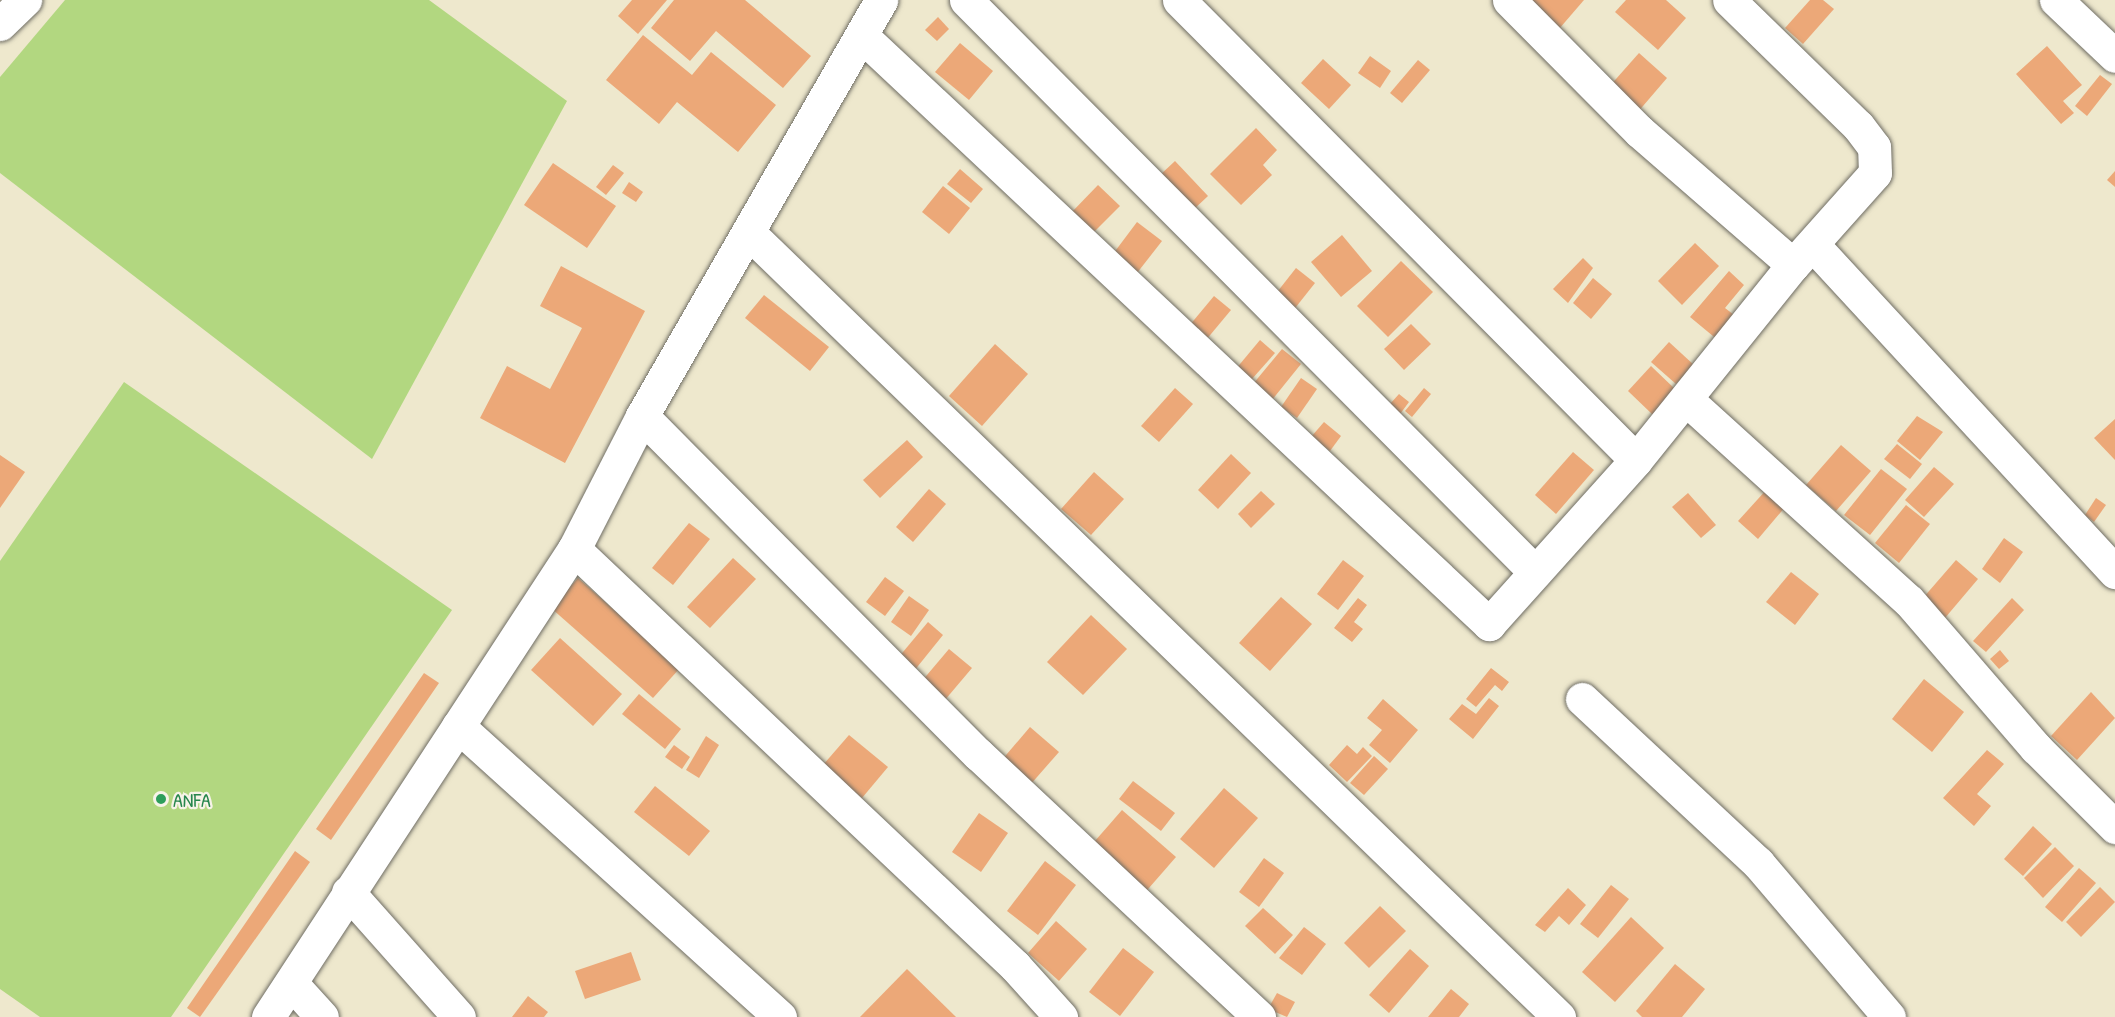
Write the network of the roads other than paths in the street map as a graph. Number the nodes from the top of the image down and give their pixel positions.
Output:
1 (25, 0) edge
2 (881, 0) edge
3 (966, 0) edge
4 (1179, 0) edge
5 (1509, 0) edge
6 (1729, 0) edge
7 (2056, 0) edge
8 (0, 24) edge
9 (862, 36) junction
10 (2115, 56) edge
11 (748, 232) junction
12 (1803, 255) junction
13 (1688, 400) junction
14 (642, 416) junction
15 (1636, 460) junction
16 (574, 549) junction
17 (1535, 572) junction
18 (2115, 572) edge
19 (1582, 699) dead end
20 (458, 726) junction
21 (2115, 827) edge
22 (348, 892) junction
23 (293, 985) junction
24 (268, 1017) edge
25 (322, 1017) edge
26 (459, 1017) edge
27 (780, 1017) edge
28 (1061, 1017) edge
29 (1259, 1017) edge
30 (1559, 1017) edge
31 (1889, 1017) edge

1 - 8 street
2 - 9 street
3 - 17 street
4 - 15 street
5 - 12 street
6 - 12 street
7 - 10 street
9 - 11 street
9 - 17 street
11 - 14 street
11 - 30 street
12 - 13 street
12 - 18 street
13 - 15 street
13 - 21 street
14 - 16 street
14 - 29 street
15 - 17 street
16 - 20 street
16 - 28 street
19 - 31 street
20 - 22 street
20 - 27 street
22 - 23 street
22 - 26 street
23 - 24 street
23 - 25 street

